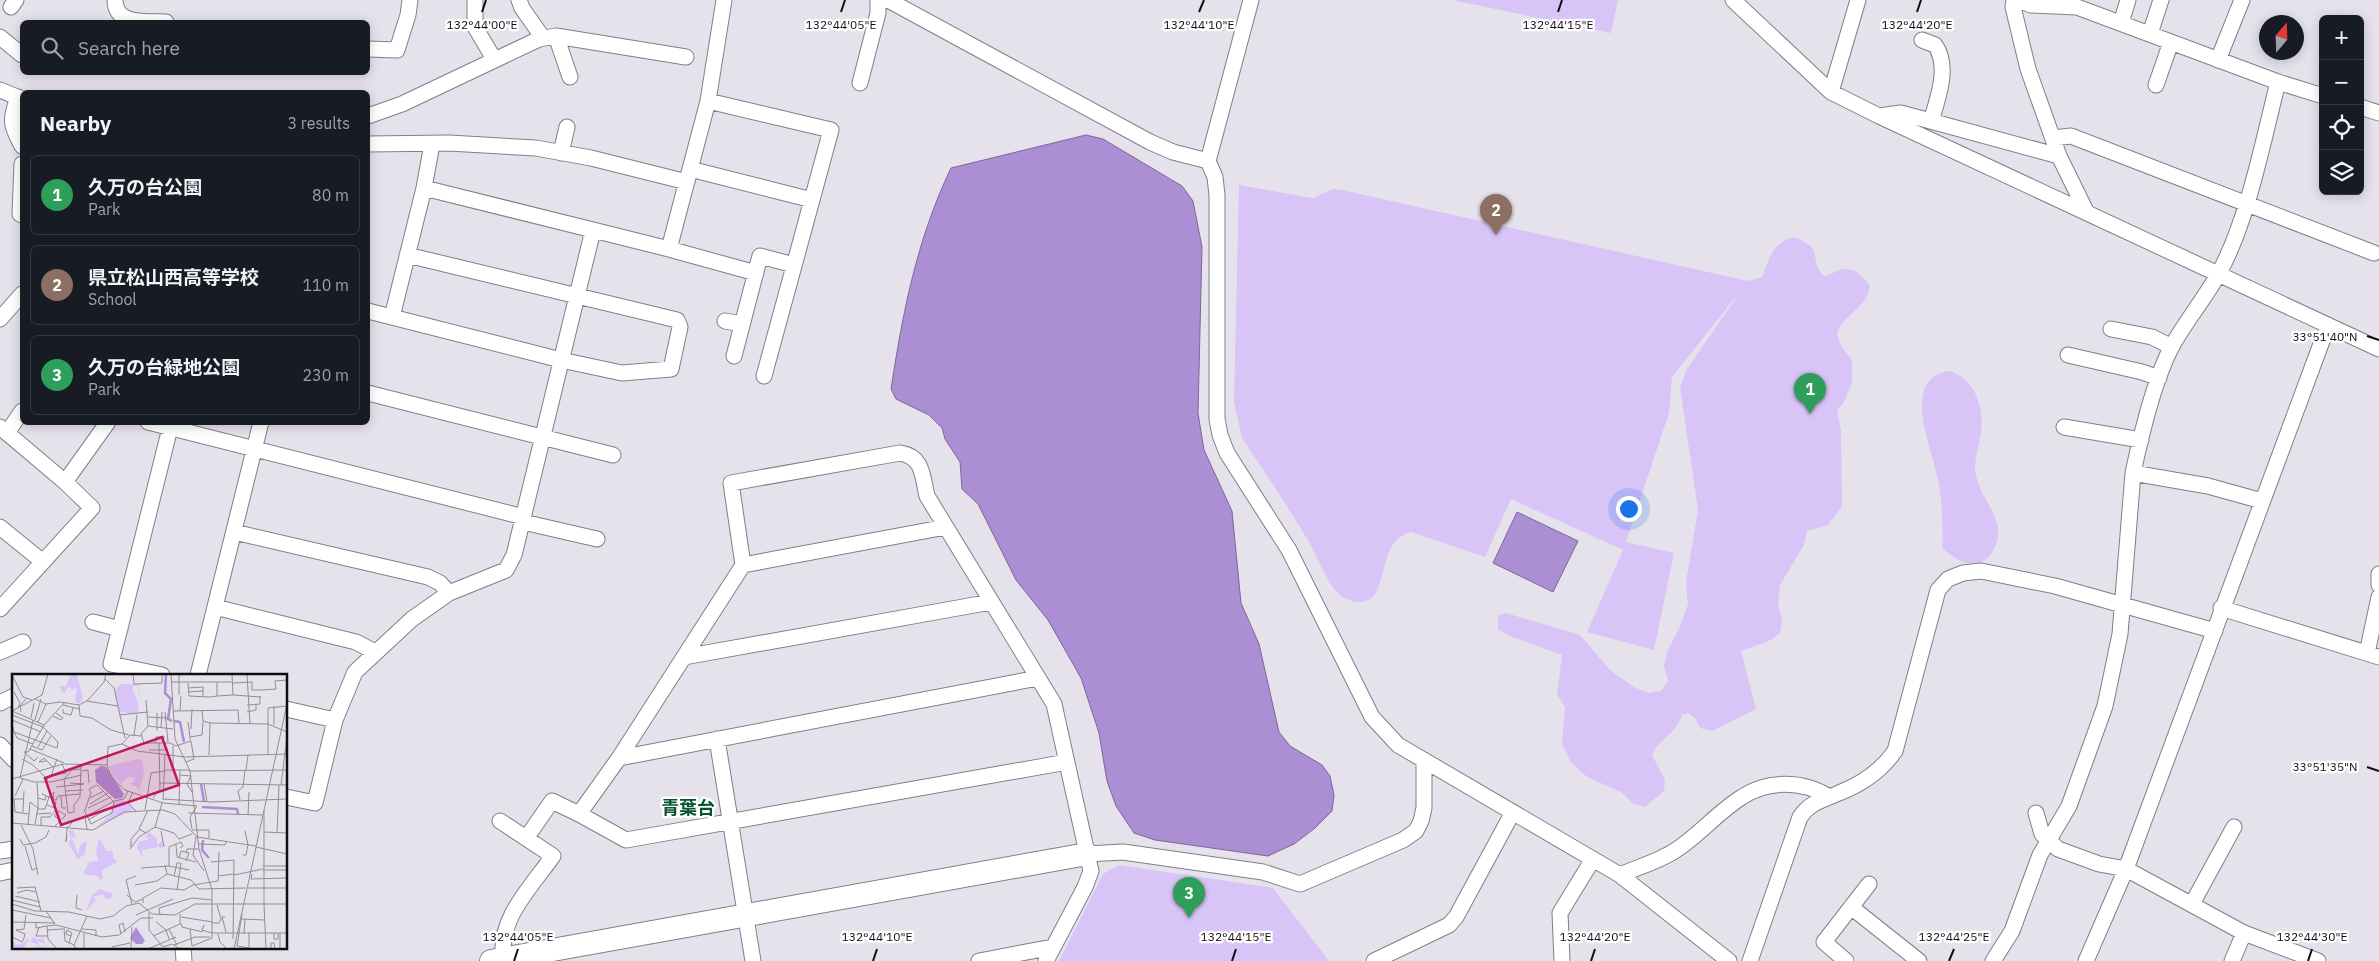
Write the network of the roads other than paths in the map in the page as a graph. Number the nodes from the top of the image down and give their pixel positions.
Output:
1 (115, 0) edge
2 (410, 0) edge
3 (475, 0) edge
4 (519, 0) edge
5 (724, 0) edge
6 (878, 0) edge
7 (888, 0) edge
8 (1251, 0) edge
9 (1733, 0) edge
10 (1858, 0) edge
11 (2014, 0) edge
12 (2019, 0) edge
13 (2128, 0) edge
14 (2161, 0) edge
15 (2242, 0) edge
16 (2078, 3) edge
17 (131, 20) edge
18 (2120, 23) junction
19 (2150, 34) junction
20 (0, 37) edge
21 (549, 37) junction
22 (1922, 40) dead end
23 (2171, 42) junction
24 (370, 49) edge
25 (20, 54) edge
26 (686, 57) dead end
27 (494, 59) junction
28 (2218, 60) junction
29 (570, 77) dead end
30 (2278, 82) junction
31 (860, 84) dead end
32 (2156, 86) dead end
33 (0, 90) edge
34 (1831, 92) junction
35 (2319, 95) edge
36 (20, 98) edge
37 (708, 101) junction
38 (2364, 108) edge
39 (2379, 113) edge
40 (370, 115) edge
41 (1879, 116) junction
42 (1931, 121) junction
43 (567, 127) dead end
44 (2053, 138) junction
45 (20, 142) edge
46 (370, 144) edge
47 (432, 144) junction
48 (561, 153) junction
49 (2059, 156) junction
50 (1208, 161) junction
51 (689, 176) junction
52 (424, 188) junction
53 (812, 200) junction
54 (2246, 204) junction
55 (2086, 211) junction
56 (593, 230) junction
57 (669, 249) junction
58 (2374, 253) dead end
59 (407, 255) junction
60 (794, 265) junction
61 (756, 273) junction
62 (2219, 273) junction
63 (20, 296) edge
64 (577, 297) junction
65 (370, 312) edge
66 (392, 317) junction
67 (0, 319) edge
68 (725, 321) dead end
69 (742, 324) junction
70 (2328, 324) junction
71 (2111, 329) dead end
72 (2172, 347) junction
73 (2379, 349) edge
74 (2068, 355) dead end
75 (734, 356) dead end
76 (561, 360) junction
77 (764, 376) dead end
78 (2159, 378) junction
79 (370, 394) edge
80 (20, 413) edge
81 (106, 425) edge
82 (159, 425) edge
83 (260, 425) edge
84 (2064, 427) dead end
85 (170, 428) junction
86 (3, 430) edge
87 (542, 437) junction
88 (2141, 440) junction
89 (254, 450) junction
90 (613, 455) dead end
91 (2133, 472) junction
92 (65, 482) junction
93 (2262, 501) junction
94 (523, 519) junction
95 (0, 527) edge
96 (946, 527) junction
97 (234, 532) junction
98 (597, 539) dead end
99 (43, 562) junction
100 (743, 565) junction
101 (2379, 574) edge
102 (2379, 585) edge
103 (450, 593) junction
104 (2379, 597) edge
105 (991, 602) junction
106 (2122, 606) junction
107 (215, 607) junction
108 (2222, 608) junction
109 (0, 609) edge
110 (93, 622) dead end
111 (120, 629) junction
112 (2215, 631) junction
113 (23, 642) dead end
114 (0, 652) edge
115 (375, 652) junction
116 (2373, 655) edge
117 (684, 657) junction
118 (157, 674) edge
119 (198, 674) edge
120 (1038, 678) junction
121 (12, 697) edge
122 (0, 703) edge
123 (288, 709) edge
124 (335, 720) junction
125 (717, 740) junction
126 (0, 745) edge
127 (12, 758) edge
128 (619, 758) junction
129 (1424, 760) junction
130 (1067, 762) junction
131 (1829, 796) junction
132 (288, 797) edge
133 (1513, 812) junction
134 (579, 814) junction
135 (2036, 814) dead end
136 (500, 821) dead end
137 (730, 822) junction
138 (2234, 827) dead end
139 (527, 837) junction
140 (2048, 841) junction
141 (1087, 854) junction
142 (1593, 859) junction
143 (2126, 869) junction
144 (1620, 875) junction
145 (1870, 884) dead end
146 (2192, 904) junction
147 (1852, 907) junction
148 (745, 915) junction
149 (2244, 933) junction
150 (1053, 947) junction
151 (183, 948) edge
152 (499, 960) edge
153 (184, 961) edge
154 (753, 961) edge
155 (978, 961) edge
156 (1046, 961) edge
157 (1374, 961) edge
158 (1562, 961) edge
159 (1729, 961) edge
160 (1750, 961) edge
161 (1846, 961) edge
162 (1919, 961) edge
163 (1993, 961) edge
164 (2086, 961) edge
165 (2232, 961) edge
166 (2318, 961) edge

1 - 17 street
2 - 24 street
3 - 27 street
4 - 21 street
5 - 37 street
6 - 31 street
7 - 50 street
8 - 50 street
9 - 34 street
10 - 34 street
11 - 44 street
12 - 16 street
13 - 18 street
14 - 19 street
15 - 28 street
16 - 18 street
18 - 19 street
19 - 23 street
20 - 25 street
21 - 26 street
21 - 27 street
21 - 29 street
22 - 42 street
23 - 28 street
23 - 32 street
27 - 40 street
28 - 30 street
30 - 35 street
30 - 54 street
33 - 36 street
34 - 41 street
36 - 45 street
37 - 51 street
37 - 53 street
38 - 39 street
41 - 42 street
41 - 55 street
42 - 49 street
43 - 48 street
44 - 49 street
44 - 54 street
46 - 47 street
47 - 48 street
47 - 52 street
48 - 51 street
49 - 55 street
50 - 129 street
51 - 53 street
51 - 57 street
52 - 56 street
52 - 59 street
53 - 60 street
54 - 58 street
54 - 62 street
55 - 62 street
56 - 57 street
56 - 64 street
57 - 61 street
59 - 64 street
59 - 66 street
60 - 61 street
60 - 77 street
61 - 69 street
62 - 70 street
62 - 72 street
63 - 67 street
64 - 76 street
64 - 76 street
65 - 66 street
66 - 76 street
68 - 69 street
69 - 75 street
70 - 73 street
70 - 93 street
71 - 72 street
72 - 78 street
74 - 78 street
76 - 87 street
78 - 88 street
79 - 87 street
80 - 86 street
81 - 92 street
82 - 85 street
83 - 89 street
84 - 88 street
85 - 89 street
85 - 111 street
86 - 92 street
87 - 90 street
87 - 94 street
88 - 91 street
89 - 94 street
89 - 97 street
91 - 93 street
91 - 106 street
92 - 99 street
93 - 108 street
94 - 98 street
94 - 103 street
95 - 99 street
96 - 100 street
96 - 100 street
96 - 105 street
97 - 103 street
97 - 107 street
99 - 109 street
100 - 117 street
101 - 102 street
103 - 115 street
104 - 116 street
105 - 117 street
105 - 120 street
106 - 112 street
106 - 131 street
106 - 140 street
107 - 115 street
107 - 119 street
108 - 112 street
108 - 116 street
110 - 111 street
111 - 118 street
112 - 143 street
113 - 114 street
115 - 124 street
117 - 128 street
120 - 125 street
120 - 130 street
121 - 122 street
123 - 124 street
124 - 132 street
125 - 128 street
125 - 137 street
126 - 127 street
128 - 134 street
129 - 133 street
129 - 141 street
130 - 137 street
130 - 141 street
131 - 144 street
131 - 160 street
133 - 142 street
133 - 157 street
134 - 137 street
134 - 139 street
135 - 140 street
136 - 139 street
137 - 148 street
138 - 146 street
139 - 152 street
140 - 143 street
140 - 163 street
141 - 148 street
141 - 150 street
142 - 144 street
142 - 158 street
143 - 146 street
143 - 164 street
144 - 159 street
145 - 147 street
146 - 149 street
147 - 161 street
147 - 162 street
148 - 152 street
148 - 154 street
149 - 165 street
149 - 166 street
150 - 155 street
150 - 156 street
151 - 153 street

